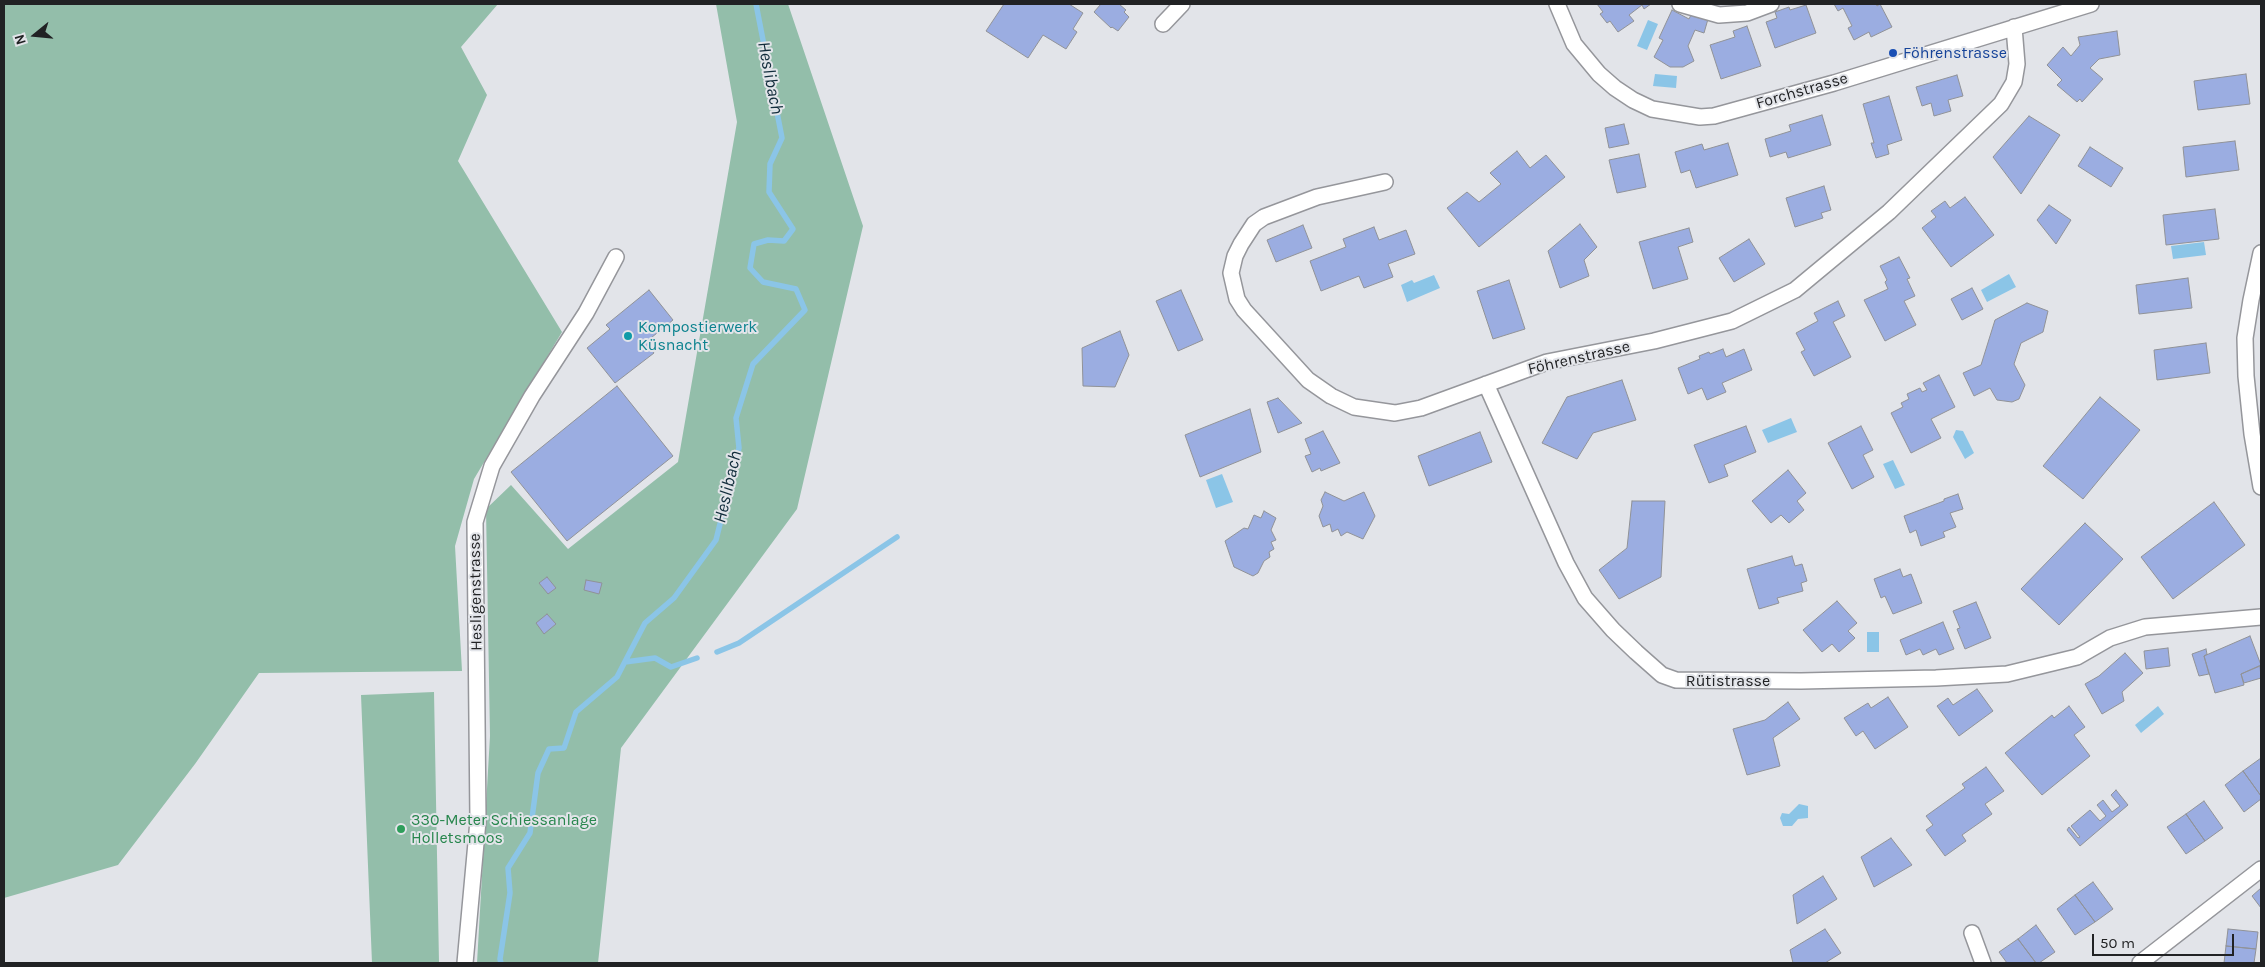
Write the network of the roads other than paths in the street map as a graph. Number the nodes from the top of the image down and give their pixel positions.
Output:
1 (1182, 4) edge
2 (1557, 4) edge
3 (1680, 4) edge
4 (1771, 4) edge
5 (2091, 4) edge
6 (1163, 24) dead end
7 (2014, 27) junction
8 (1385, 182) dead end
9 (2261, 252) edge
10 (616, 257) dead end
11 (1486, 384) junction
12 (2261, 487) edge
13 (2261, 617) edge
14 (2261, 869) edge
15 (1972, 933) dead end
16 (465, 963) edge
17 (1983, 963) edge
18 (2140, 963) edge

1 - 6 street
2 - 7 street, Forchstrasse
3 - 4 street
5 - 7 street, Forchstrasse
7 - 11 street, Föhrenstrasse
8 - 11 street, Föhrenstrasse
9 - 12 street
10 - 16 street, Hesligenstrasse
11 - 13 street, Rütistrasse
14 - 18 street
15 - 17 street

